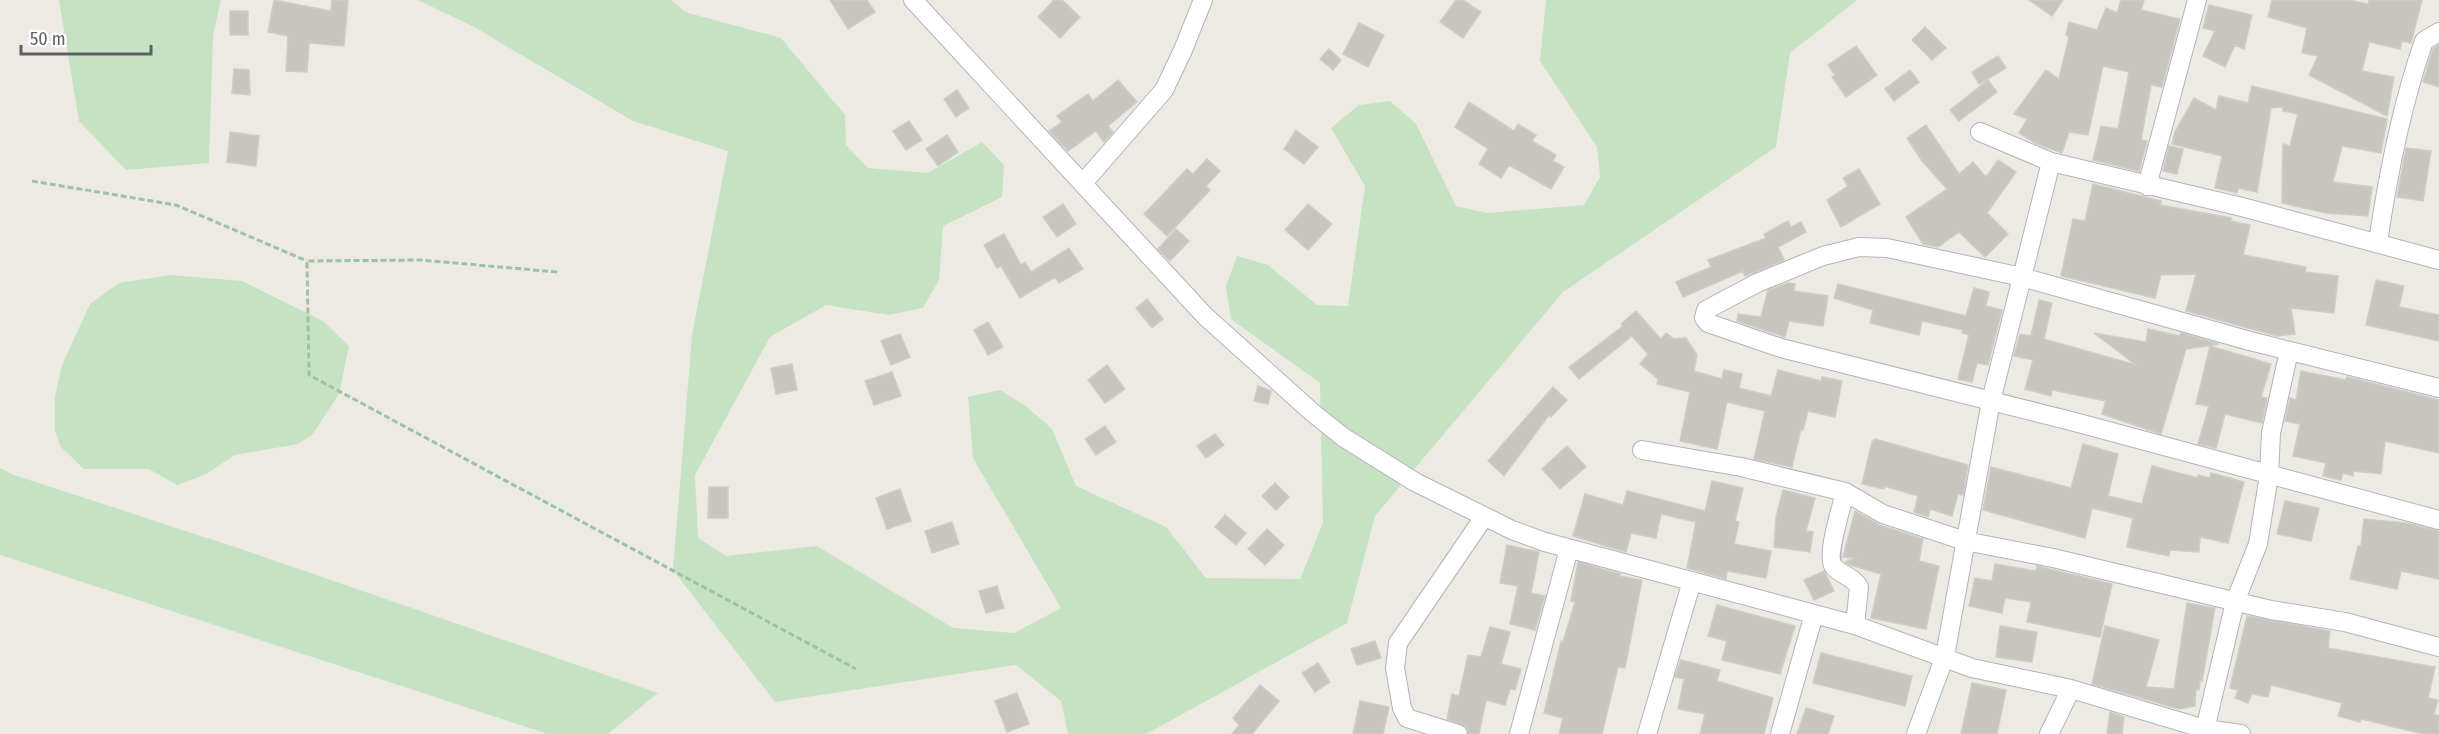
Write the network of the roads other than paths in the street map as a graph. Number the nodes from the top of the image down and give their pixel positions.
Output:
1 (913, 0) edge
2 (1203, 0) edge
3 (2197, 0) edge
4 (2439, 32) edge
5 (1980, 132) dead end
6 (2051, 162) junction
7 (1084, 182) junction
8 (2147, 186) junction
9 (2379, 242) junction
10 (2439, 260) edge
11 (2022, 277) junction
12 (2289, 351) junction
13 (2439, 388) edge
14 (1991, 401) junction
15 (1642, 450) dead end
16 (2269, 475) junction
17 (1845, 492) junction
18 (1484, 517) junction
19 (2439, 520) edge
20 (1965, 541) junction
21 (1569, 549) junction
22 (1692, 581) junction
23 (2235, 602) junction
24 (1814, 614) junction
25 (1855, 625) junction
26 (2439, 647) edge
27 (1945, 656) junction
28 (2071, 689) junction
29 (2204, 731) edge
30 (1458, 734) edge
31 (1519, 734) edge
32 (1647, 734) edge
33 (1780, 734) edge
34 (1916, 734) edge
35 (2049, 734) edge
36 (2241, 734) edge

1 - 7 street
2 - 7 street
3 - 8 street
4 - 9 street
5 - 6 street
6 - 8 street
6 - 11 street
7 - 18 street
8 - 9 street
9 - 10 street
11 - 12 street
11 - 14 street
11 - 14 street
12 - 13 street
12 - 16 street
14 - 16 street
14 - 20 street
15 - 17 street
16 - 19 street
16 - 23 street
17 - 20 street
17 - 25 street
18 - 21 street
18 - 30 street
20 - 23 street
20 - 27 street
21 - 22 street
21 - 31 street
22 - 24 street
22 - 32 street
23 - 26 street
23 - 29 street
24 - 25 street
24 - 33 street
25 - 27 street
27 - 28 street
27 - 34 street
28 - 29 street
28 - 35 street
29 - 36 street

